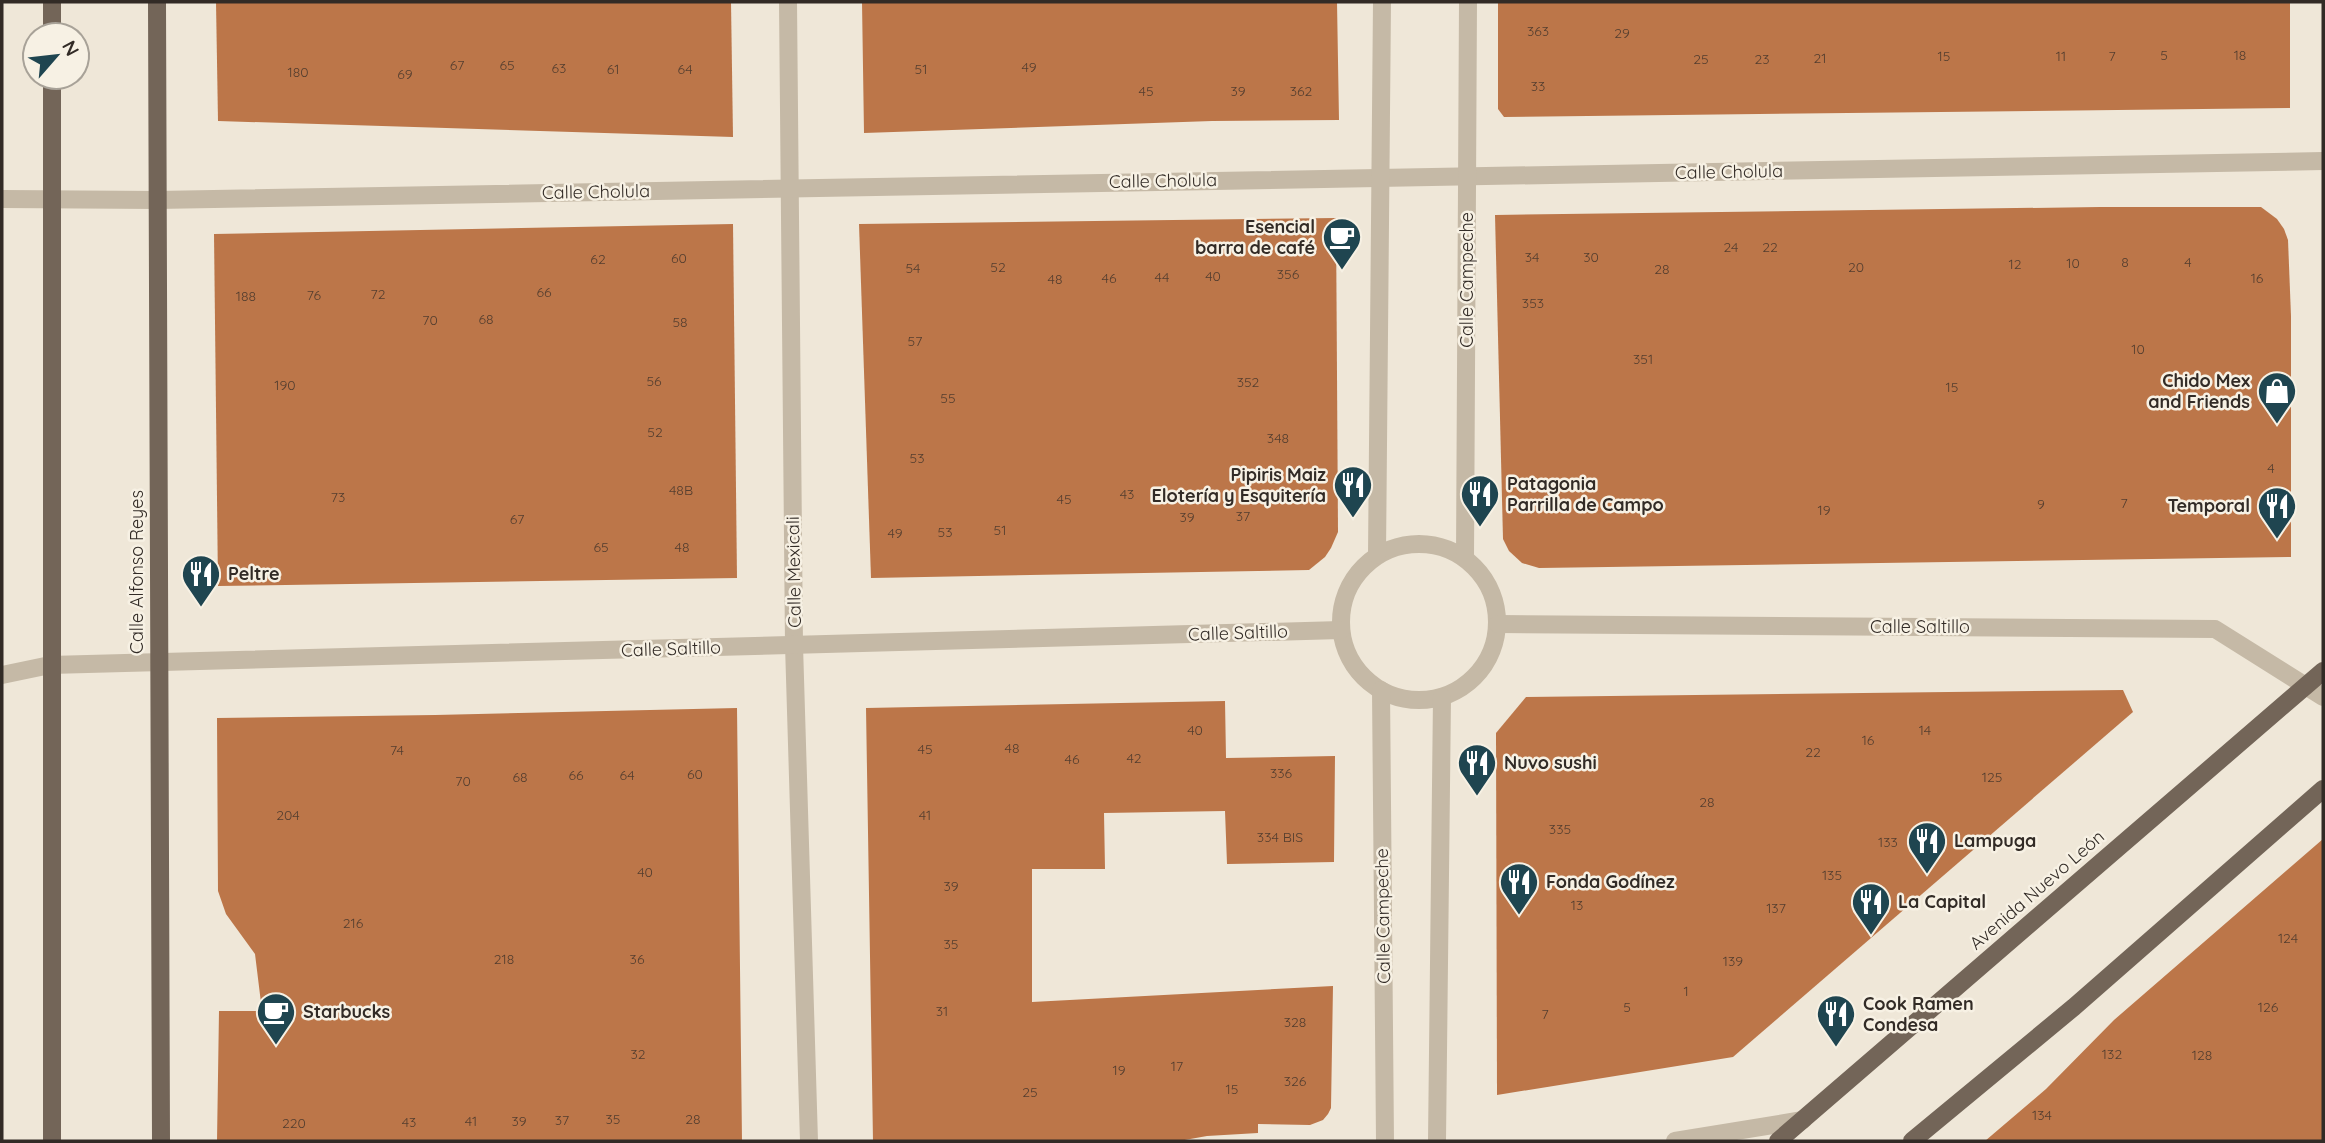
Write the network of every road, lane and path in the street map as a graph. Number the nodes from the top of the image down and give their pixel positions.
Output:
1 (52, 2) edge
2 (157, 2) edge
3 (788, 2) edge
4 (1381, 2) edge
5 (1468, 2) edge
6 (52, 21) edge
7 (52, 91) edge
8 (2323, 161) edge
9 (1467, 176) junction
10 (1380, 177) junction
11 (790, 188) junction
12 (2, 199) edge
13 (52, 199) junction
14 (157, 200) junction
15 (1377, 555) junction
16 (1465, 558) junction
17 (1497, 624) junction
18 (1341, 630) junction
19 (794, 645) junction
20 (158, 663) junction
21 (50, 665) junction
22 (2323, 671) edge
23 (2, 675) edge
24 (2305, 686) junction
25 (1381, 690) junction
26 (1442, 697) junction
27 (2323, 697) edge
28 (2323, 789) edge
29 (1803, 1120) junction
30 (52, 1141) edge
31 (161, 1141) edge
32 (809, 1141) edge
33 (1385, 1141) edge
34 (1437, 1141) edge
35 (1675, 1141) edge
36 (1778, 1141) edge
37 (1912, 1141) edge

1 - 6 main road
2 - 14 main road, Calle Alfonso Reyes
3 - 11 street, Calle Mexicali
4 - 10 street
5 - 9 street, Calle Campeche
7 - 13 main road
8 - 9 street, Calle Cholula
9 - 10 street, Calle Cholula
9 - 16 street, Calle Campeche
10 - 11 street, Calle Cholula
10 - 15 street
11 - 14 street, Calle Cholula
11 - 19 street, Calle Mexicali
12 - 13 street, Calle Cholula
13 - 14 street, Calle Cholula
13 - 21 main road
14 - 20 main road, Calle Alfonso Reyes
15 - 16 street
15 - 18 street
16 - 17 street
17 - 24 street, Calle Saltillo
17 - 26 street
18 - 19 street, Calle Saltillo
18 - 25 street
19 - 20 street, Calle Saltillo
19 - 32 street, Calle Mexicali
20 - 21 street, Calle Saltillo
20 - 31 main road, Calle Alfonso Reyes
21 - 23 street, Calle Saltillo
21 - 30 main road
22 - 24 main road, Avenida Nuevo León
24 - 27 street, Calle Saltillo
24 - 29 main road, Avenida Nuevo León
25 - 26 street
25 - 33 street, Calle Campeche
26 - 34 street
28 - 37 main road
29 - 35 street
29 - 36 main road, Avenida Nuevo León

